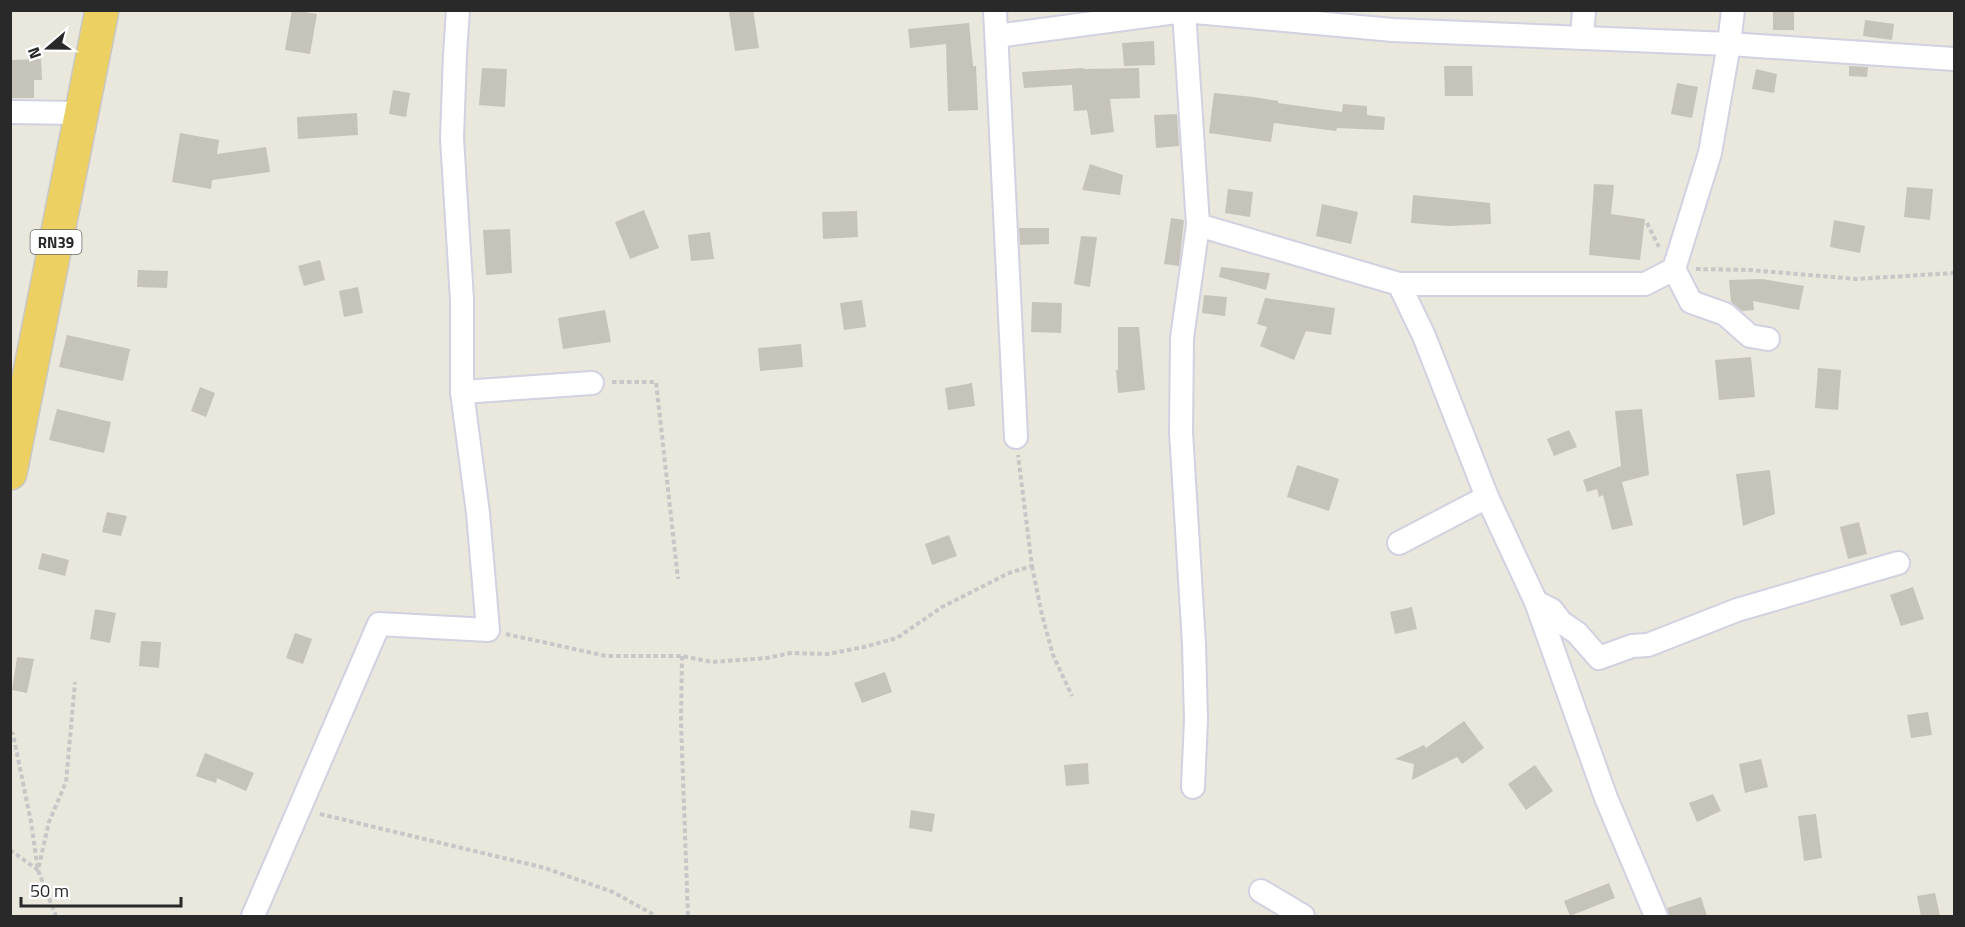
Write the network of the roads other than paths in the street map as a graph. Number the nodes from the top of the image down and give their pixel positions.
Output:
1 (102, 10) edge
2 (458, 10) edge
3 (995, 10) edge
4 (1184, 10) edge
5 (1584, 10) edge
6 (1733, 10) edge
7 (1392, 20) edge
8 (997, 36) junction
9 (1582, 38) junction
10 (1729, 45) junction
11 (1954, 58) edge
12 (10, 112) edge
13 (81, 113) junction
14 (1198, 225) junction
15 (1674, 269) junction
16 (1399, 284) junction
17 (1768, 339) dead end
18 (592, 383) road end
19 (462, 392) junction
20 (1016, 437) road end
21 (10, 473) edge
22 (1487, 497) junction
23 (1399, 543) dead end
24 (1898, 563) dead end
25 (1536, 602) junction
26 (1193, 787) dead end
27 (1261, 891) dead end
28 (253, 916) edge
29 (1303, 916) edge
30 (1656, 916) edge

1 - 13 highway, RN39
2 - 19 street
3 - 8 street
4 - 7 street
4 - 8 street
4 - 14 street
5 - 9 street
6 - 10 street
7 - 9 street
8 - 20 street
9 - 10 street
10 - 11 street
10 - 15 street
12 - 13 street
13 - 21 highway, RN39
14 - 16 street
14 - 26 street
15 - 16 street
15 - 17 street
16 - 22 street
18 - 19 street
19 - 28 street
22 - 23 street
22 - 25 street
24 - 25 street
25 - 30 street
27 - 29 street

